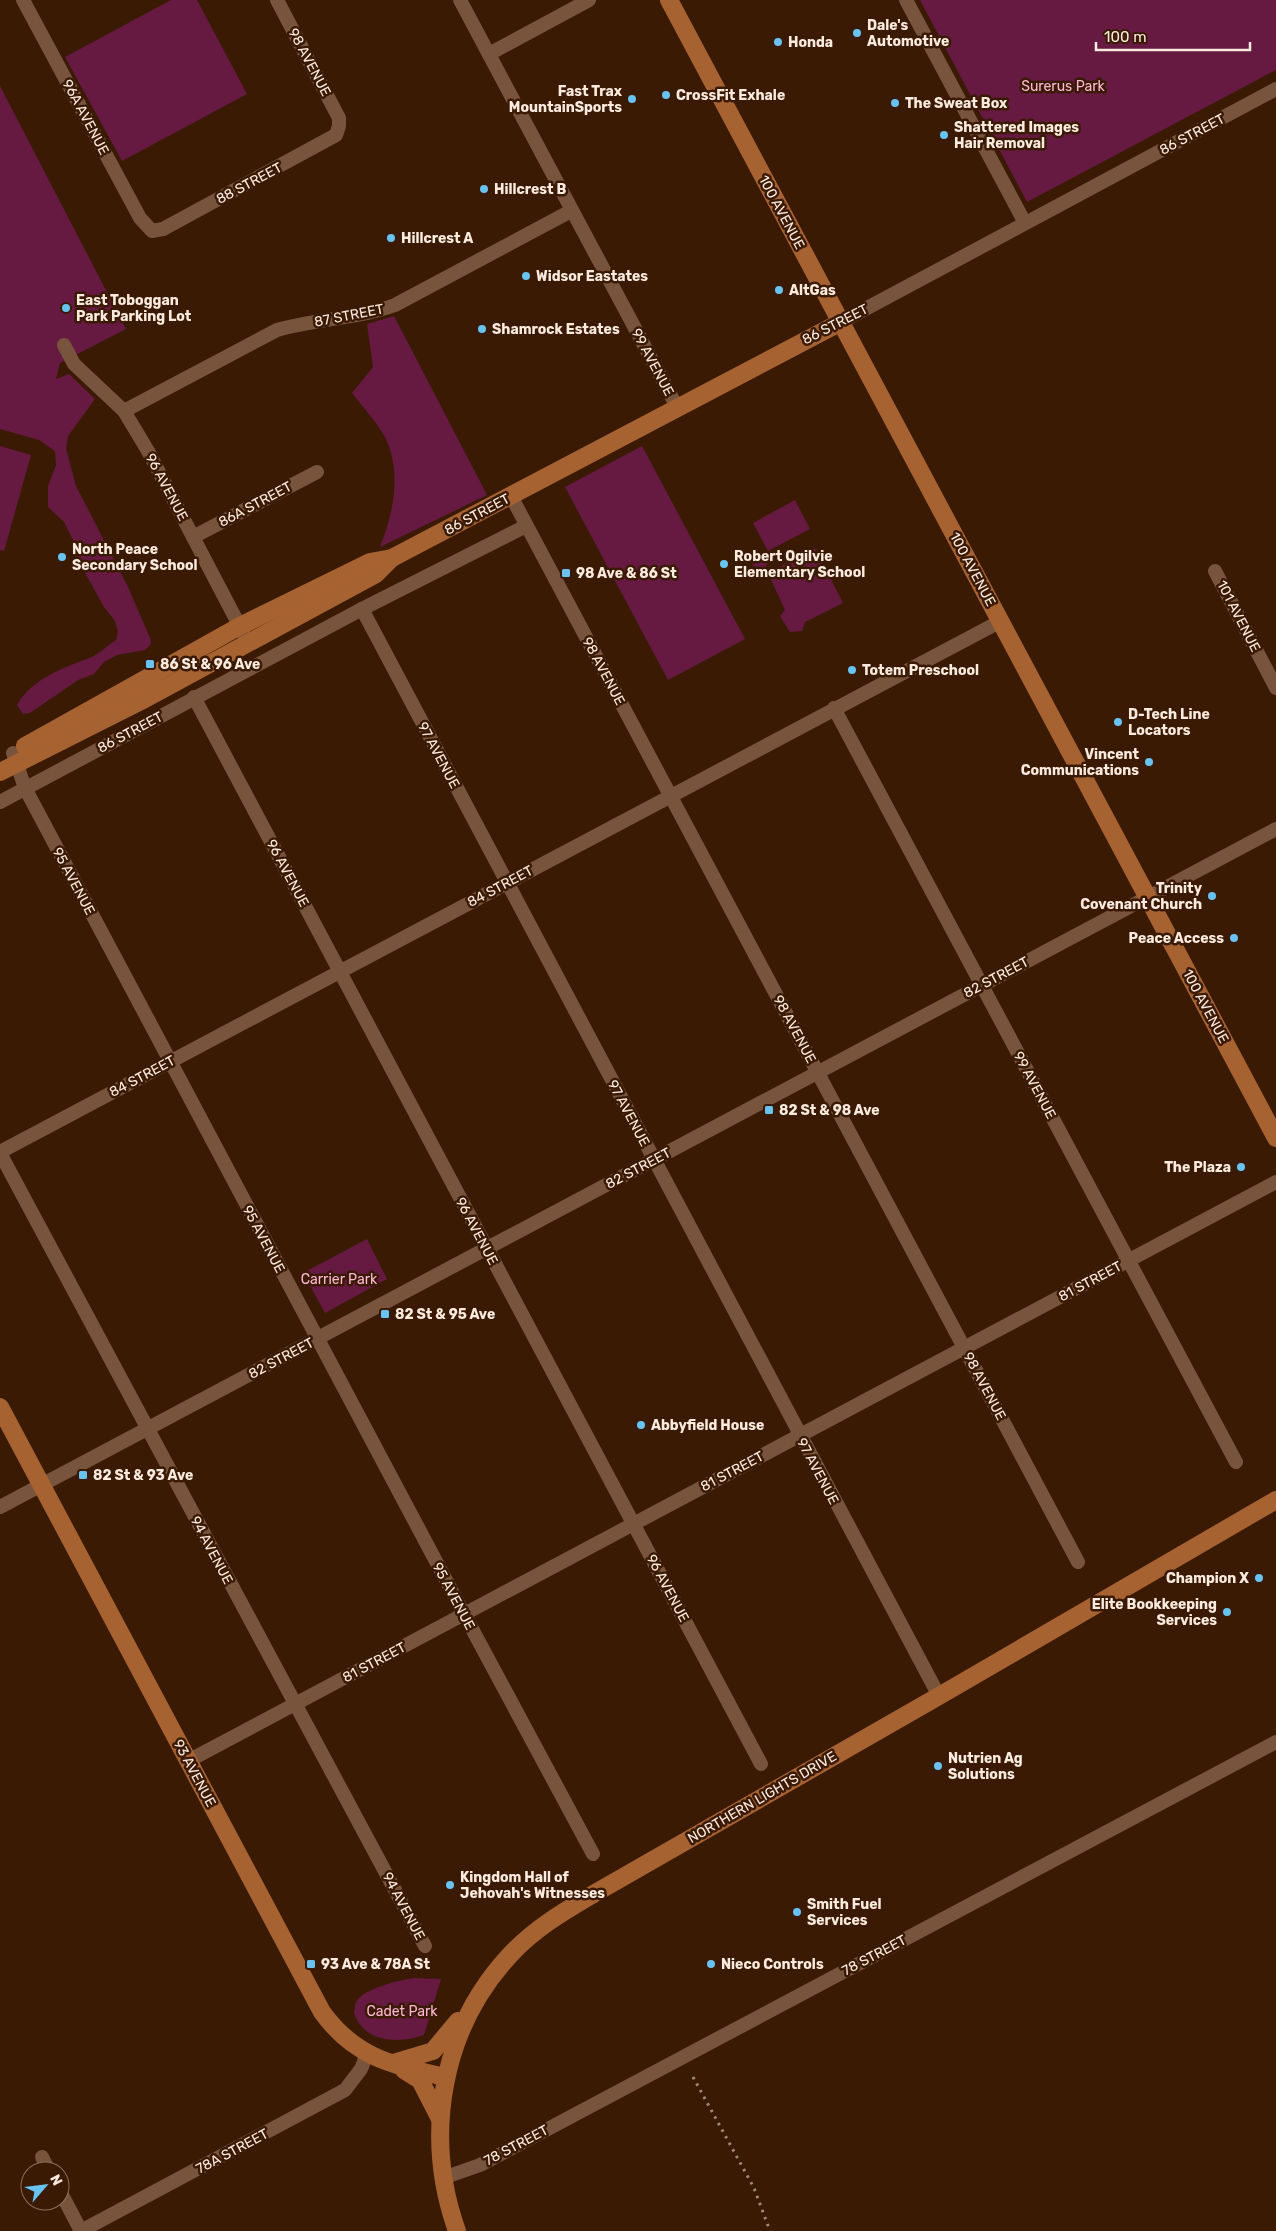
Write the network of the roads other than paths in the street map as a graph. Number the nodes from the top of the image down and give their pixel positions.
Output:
1 (23, 0) edge
2 (277, 0) edge
3 (460, 0) edge
4 (589, 0) edge
5 (669, 0) edge
6 (906, 0) edge
7 (489, 54) junction
8 (1276, 89) edge
9 (339, 126) joint
10 (571, 211) junction
11 (1025, 223) junction
12 (152, 231) joint
13 (841, 322) junction
14 (64, 345) dead end
15 (677, 407) junction
16 (124, 411) junction
17 (318, 472) dead end
18 (511, 496) junction
19 (526, 526) junction
20 (193, 537) junction
21 (392, 558) junction
22 (1215, 571) dead end
23 (362, 609) junction
24 (1001, 621) junction
25 (240, 626) junction
26 (249, 644) junction
27 (1276, 688) edge
28 (194, 697) junction
29 (834, 708) junction
30 (7, 762) edge
31 (25, 788) junction
32 (671, 795) junction
33 (0, 802) edge
34 (1276, 829) edge
35 (506, 883) junction
36 (1148, 897) junction
37 (340, 972) junction
38 (982, 985) junction
39 (170, 1062) junction
40 (818, 1072) junction
41 (1276, 1138) edge
42 (0, 1152) edge
43 (654, 1159) junction
44 (1276, 1182) edge
45 (486, 1248) junction
46 (1128, 1260) junction
47 (317, 1339) junction
48 (965, 1347) junction
49 (0, 1407) edge
50 (147, 1429) junction
51 (800, 1436) junction
52 (1236, 1462) dead end
53 (42, 1484) junction
54 (1276, 1500) edge
55 (0, 1506) edge
56 (633, 1524) junction
57 (1078, 1562) dead end
58 (464, 1614) junction
59 (939, 1696) junction
60 (294, 1704) junction
61 (1276, 1742) edge
62 (188, 1761) junction
63 (762, 1764) dead end
64 (593, 1854) dead end
65 (425, 1946) dead end
66 (481, 1992) junction
67 (367, 2054) junction
68 (390, 2063) junction
69 (445, 2076) junction
70 (440, 2119) junction
71 (42, 2157) dead end
72 (44, 2161) edge
73 (443, 2178) junction
74 (70, 2211) edge
75 (81, 2231) edge
76 (457, 2231) edge

1 - 12 street, 96A AVENUE
2 - 9 street, 98 AVENUE
3 - 7 street, 99 AVENUE
4 - 7 street
5 - 13 main road, 100 AVENUE
6 - 11 street
7 - 10 street, 99 AVENUE
8 - 11 street, 86 STREET
9 - 12 street, 88 STREET
10 - 15 street, 99 AVENUE
10 - 16 street, 87 STREET
11 - 13 street, 86 STREET
13 - 15 main road, 86 STREET
13 - 24 main road, 100 AVENUE
14 - 16 street, 96 AVENUE
15 - 18 main road, 86 STREET
16 - 20 street, 96 AVENUE
17 - 20 street, 86A STREET
18 - 19 street, 98 AVENUE
18 - 21 main road, 86 STREET
19 - 23 street, 86 STREET
19 - 32 street, 98 AVENUE
20 - 25 street, 96 AVENUE
21 - 25 main road, 86 STREET
21 - 26 main road, 86 STREET
22 - 27 street, 101 AVENUE
23 - 28 street, 86 STREET
23 - 35 street, 97 AVENUE
24 - 29 street, 84 STREET
24 - 36 main road, 100 AVENUE
25 - 26 street, 96 AVENUE
25 - 30 main road, 86 STREET
26 - 30 main road, 86 STREET
28 - 31 street, 86 STREET
28 - 37 street, 96 AVENUE
29 - 32 street, 84 STREET
29 - 38 street, 99 AVENUE
30 - 31 street, 95 AVENUE
31 - 33 street, 86 STREET
31 - 39 street, 95 AVENUE
32 - 35 street, 84 STREET
32 - 40 street, 98 AVENUE
34 - 36 street, 82 STREET
35 - 37 street, 84 STREET
35 - 43 street, 97 AVENUE
36 - 38 street, 82 STREET
36 - 41 main road, 100 AVENUE
37 - 39 street, 84 STREET
37 - 45 street, 96 AVENUE
38 - 40 street, 82 STREET
38 - 46 street, 99 AVENUE
39 - 42 street, 84 STREET
39 - 47 street, 95 AVENUE
40 - 43 street, 82 STREET
40 - 48 street, 98 AVENUE
42 - 50 street, 94 AVENUE
43 - 45 street, 82 STREET
43 - 51 street, 97 AVENUE
44 - 46 street, 81 STREET
45 - 47 street, 82 STREET
45 - 56 street, 96 AVENUE
46 - 48 street, 81 STREET
46 - 52 street, 99 AVENUE
47 - 50 street, 82 STREET
47 - 58 street, 95 AVENUE
48 - 51 street, 81 STREET
48 - 57 street, 98 AVENUE
49 - 53 main road, 93 AVENUE
50 - 53 street, 82 STREET
50 - 60 street, 94 AVENUE
51 - 56 street, 81 STREET
51 - 59 street, 97 AVENUE
53 - 55 street, 82 STREET
53 - 62 main road, 93 AVENUE
54 - 59 main road, NORTHERN LIGHTS DRIVE
56 - 58 street, 81 STREET
56 - 63 street, 96 AVENUE
58 - 60 street, 81 STREET
58 - 64 street, 95 AVENUE
59 - 66 main road, NORTHERN LIGHTS DRIVE
60 - 62 street, 81 STREET
60 - 65 street, 94 AVENUE
61 - 73 street, 78 STREET
62 - 67 main road, 93 AVENUE
66 - 68 main road
66 - 69 main road, NORTHERN LIGHTS DRIVE
67 - 68 main road, 93 AVENUE
67 - 75 street, 78A STREET
68 - 69 main road, 93 AVENUE
68 - 70 main road
69 - 70 main road, NORTHERN LIGHTS DRIVE
70 - 73 main road, NORTHERN LIGHTS DRIVE
71 - 72 street
73 - 76 main road, NORTHERN LIGHTS DRIVE
74 - 75 street

